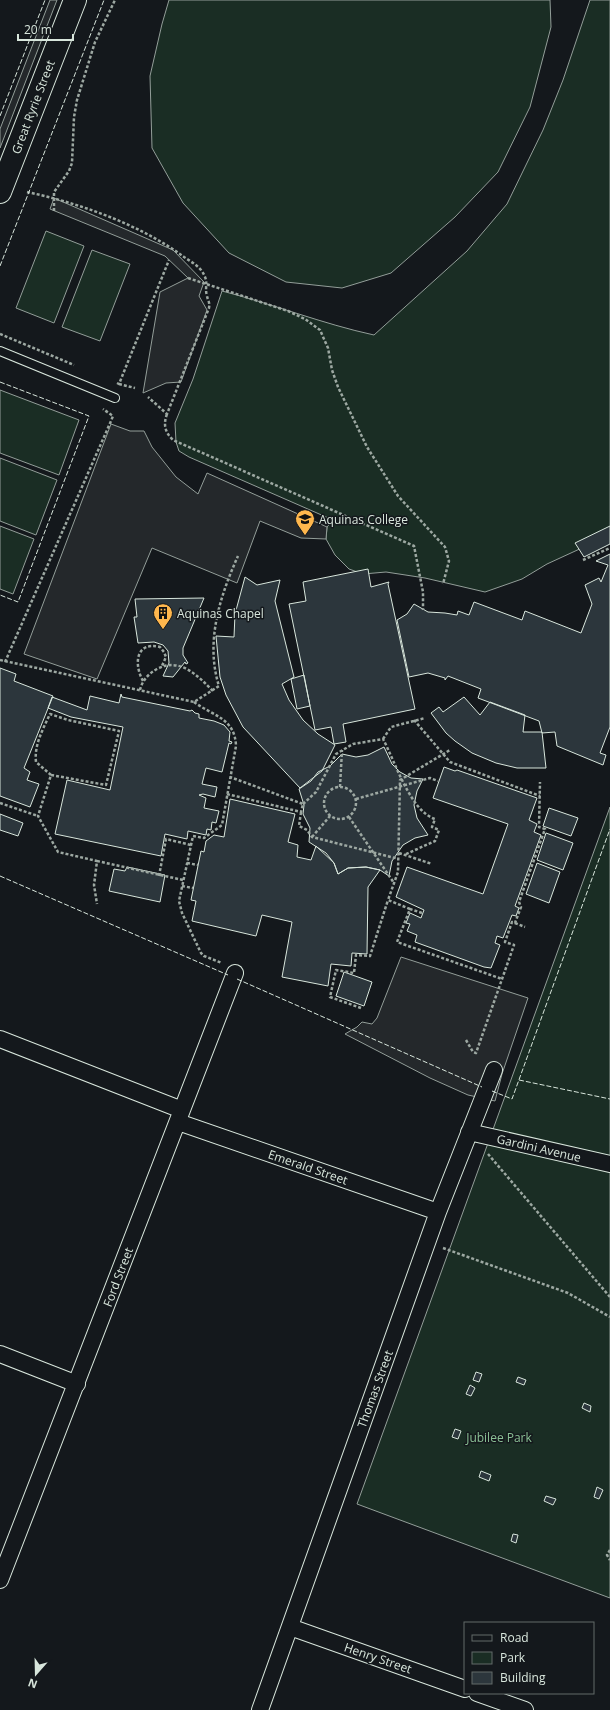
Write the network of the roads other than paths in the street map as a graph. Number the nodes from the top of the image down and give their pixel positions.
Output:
1 (75, 0) edge
2 (0, 192) edge
3 (0, 351) edge
4 (115, 398) dead end
5 (237, 970) road end
6 (0, 1039) edge
7 (494, 1070) dead end
8 (180, 1116) junction
9 (469, 1132) junction
10 (610, 1164) edge
11 (438, 1212) junction
12 (0, 1354) edge
13 (76, 1384) junction
14 (0, 1580) edge
15 (290, 1627) junction
16 (464, 1689) edge
17 (479, 1694) edge
18 (260, 1710) edge
19 (525, 1710) edge

1 - 2 main road, Great Ryrie Street
3 - 4 lane
5 - 8 street, Ford Street
6 - 8 street, Emerald Street
7 - 9 street, Thomas Street
8 - 11 street, Emerald Street
8 - 13 street, Ford Street
9 - 10 street, Gardini Avenue
9 - 11 street, Thomas Street
11 - 15 street, Thomas Street
12 - 13 street
13 - 14 street, Ford Street
15 - 16 street, Henry Street
15 - 18 street, Thomas Street
17 - 19 street

